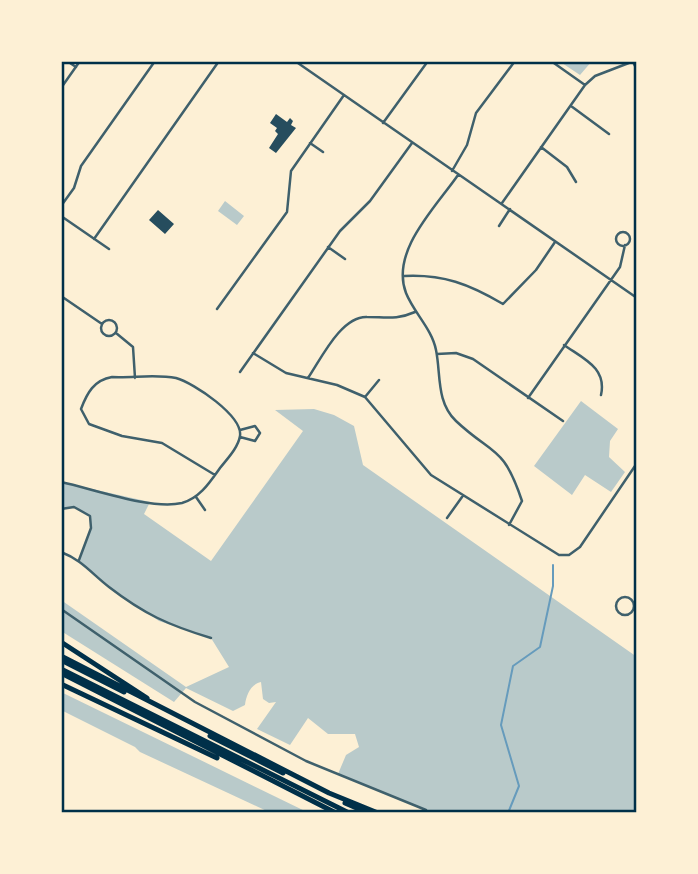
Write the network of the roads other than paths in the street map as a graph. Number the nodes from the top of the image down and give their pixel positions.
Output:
1 (67, 61) edge
2 (80, 61) edge
3 (155, 61) edge
4 (219, 61) edge
5 (295, 61) edge
6 (428, 61) edge
7 (515, 61) edge
8 (551, 61) edge
9 (634, 62) edge
10 (76, 67) junction
11 (637, 70) edge
12 (585, 85) junction
13 (61, 88) edge
14 (344, 95) junction
15 (571, 106) junction
16 (383, 123) junction
17 (609, 134) dead end
18 (310, 143) junction
19 (412, 144) junction
20 (541, 148) junction
21 (323, 152) dead end
22 (452, 171) junction
23 (458, 175) junction
24 (576, 182) dead end
25 (501, 203) junction
26 (61, 206) edge
27 (510, 209) junction
28 (61, 216) edge
29 (499, 226) dead end
30 (94, 239) junction
31 (555, 242) junction
32 (625, 245) dead end
33 (328, 247) junction
34 (108, 249) dead end
35 (345, 259) dead end
36 (404, 276) junction
37 (610, 279) junction
38 (61, 296) edge
39 (637, 298) edge
40 (217, 309) dead end
41 (415, 312) junction
42 (102, 324) junction
43 (116, 333) junction
44 (564, 345) junction
45 (253, 353) junction
46 (437, 354) junction
47 (240, 372) dead end
48 (135, 378) junction
49 (308, 378) junction
50 (379, 380) dead end
51 (601, 395) dead end
52 (365, 397) junction
53 (528, 398) junction
54 (563, 422) dead end
55 (240, 434) junction
56 (637, 463) edge
57 (215, 475) junction
58 (61, 482) edge
59 (196, 497) junction
60 (462, 497) junction
61 (61, 509) edge
62 (205, 510) dead end
63 (447, 518) dead end
64 (509, 525) junction
65 (61, 552) edge
66 (79, 560) junction
67 (61, 610) edge
68 (631, 611) junction
69 (637, 616) edge
70 (211, 638) dead end
71 (61, 642) edge
72 (61, 658) edge
73 (61, 671) edge
74 (61, 684) edge
75 (158, 706) junction
76 (279, 785) junction
77 (426, 810) dead end
78 (336, 813) edge
79 (349, 813) edge
80 (368, 813) edge
81 (378, 813) edge

1 - 10 street
2 - 10 street
3 - 26 street
4 - 30 street
5 - 14 street
6 - 16 street
7 - 22 street
8 - 12 street
9 - 11 street
9 - 12 street
10 - 13 street
12 - 15 street
14 - 16 street
14 - 18 street
15 - 17 street
15 - 20 street
16 - 19 street
18 - 21 street
18 - 40 street
19 - 22 street
19 - 33 street
20 - 24 street
20 - 25 street
22 - 23 street
23 - 25 street
23 - 36 street
25 - 27 street
27 - 29 street
27 - 31 street
28 - 30 street
30 - 34 street
31 - 36 street
31 - 37 street
32 - 37 street
33 - 35 street
33 - 45 street
36 - 41 street
37 - 39 street
37 - 44 street
38 - 42 street
41 - 46 street
41 - 49 street
42 - 43 street
42 - 43 street
43 - 48 street
44 - 51 street
44 - 53 street
45 - 47 street
45 - 49 street
46 - 53 street
46 - 64 street
48 - 55 street
48 - 57 street
49 - 52 street
50 - 52 street
52 - 60 street
53 - 54 street
55 - 55 street
55 - 57 street
56 - 64 street
57 - 59 street
58 - 59 street
59 - 62 street
60 - 63 street
60 - 64 street
61 - 66 street
65 - 66 street
66 - 70 street
67 - 77 street
68 - 68 street
68 - 69 street
71 - 75 highway
72 - 75 highway
72 - 80 highway
73 - 76 highway
73 - 79 highway
74 - 76 highway
75 - 81 highway
76 - 78 highway

